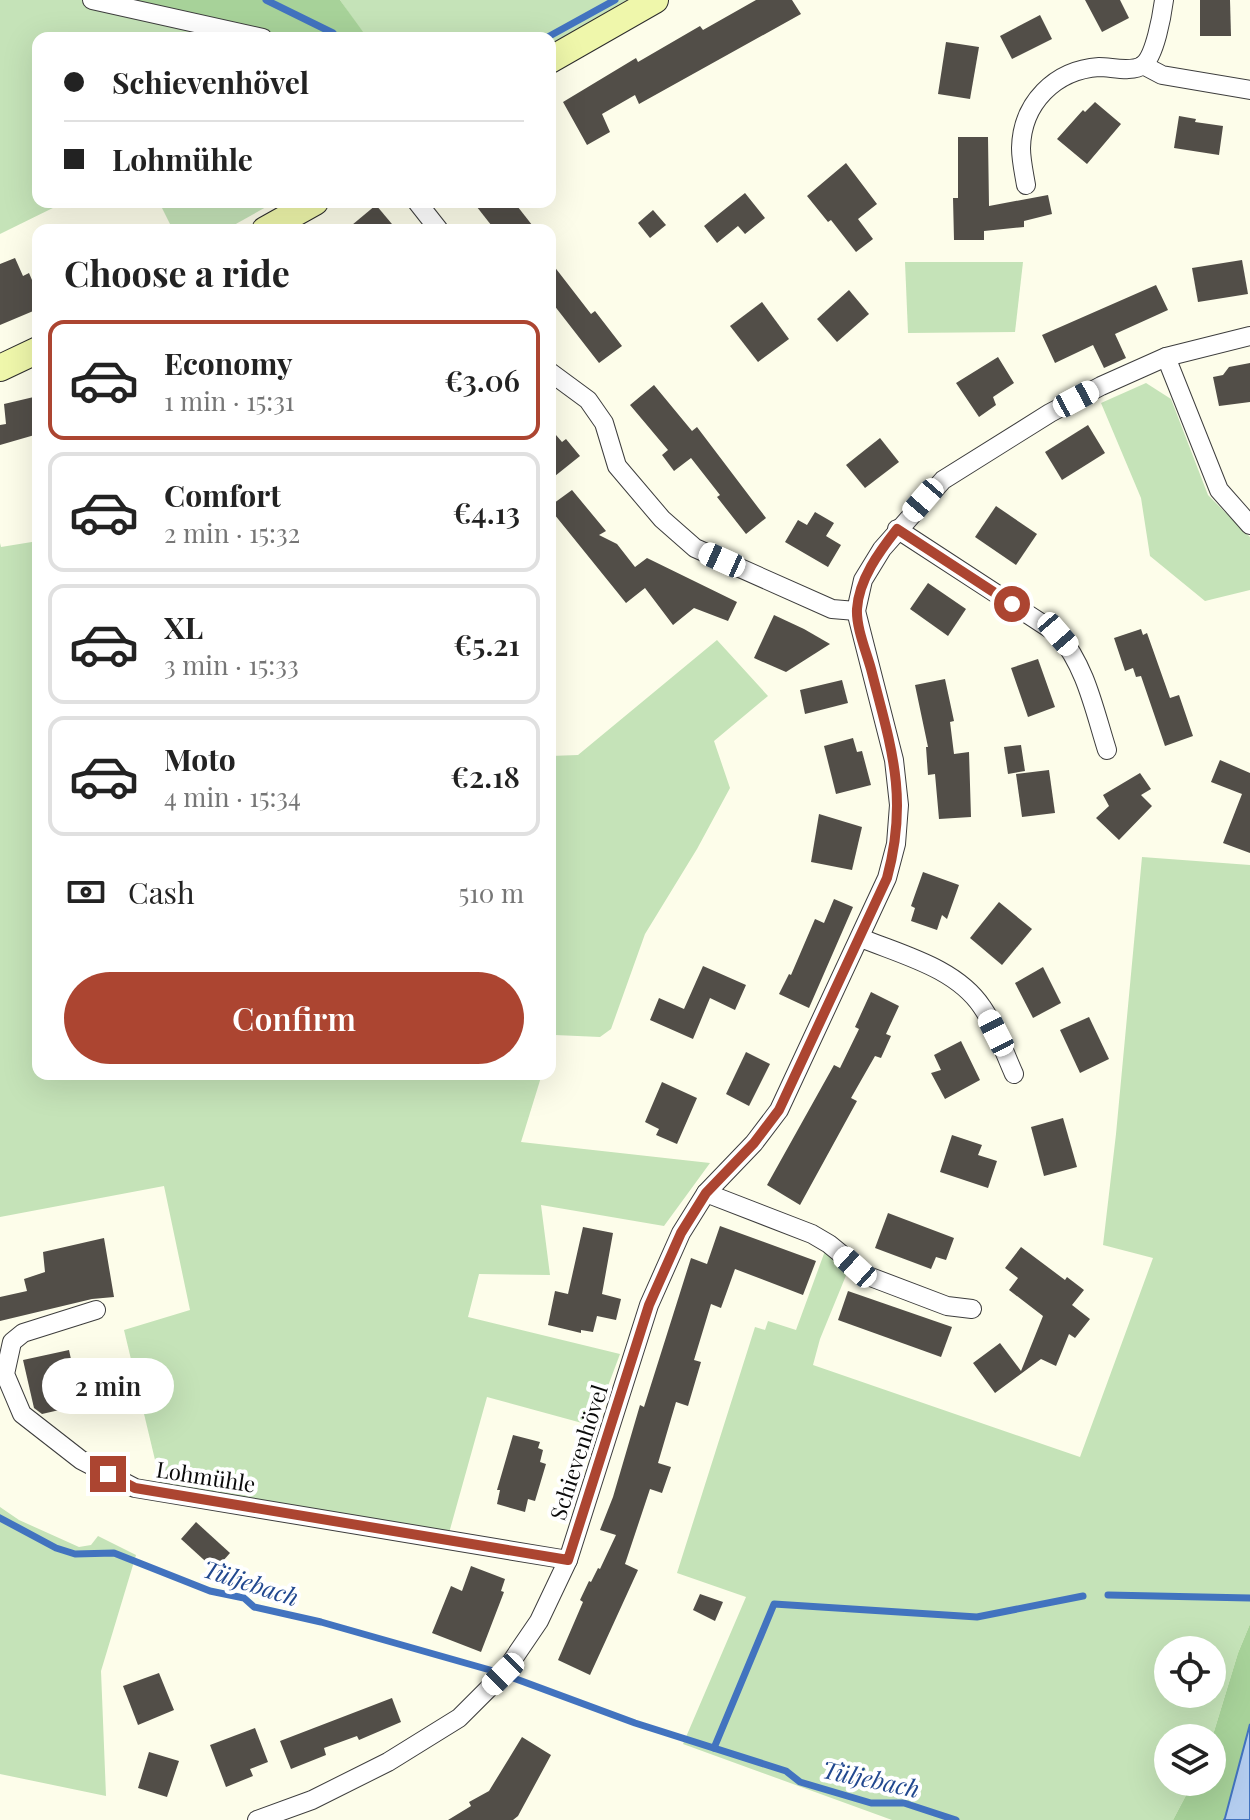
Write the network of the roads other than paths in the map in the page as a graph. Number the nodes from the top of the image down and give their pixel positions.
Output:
1 (92, 0) edge
2 (655, 0) edge
3 (1164, 0) edge
4 (236, 32) edge
5 (556, 57) edge
6 (1143, 65) junction
7 (1250, 90) edge
8 (1026, 185) dead end
9 (304, 208) edge
10 (422, 208) edge
11 (276, 224) edge
12 (434, 224) edge
13 (1250, 336) edge
14 (32, 353) edge
15 (1166, 357) junction
16 (0, 368) edge
17 (556, 376) edge
18 (1250, 525) edge
19 (897, 529) junction
20 (856, 611) junction
21 (1107, 750) dead end
22 (861, 938) junction
23 (1014, 1074) dead end
24 (706, 1193) junction
25 (972, 1309) dead end
26 (96, 1310) dead end
27 (568, 1560) junction
28 (257, 1820) edge

1 - 4 street
2 - 5 street
3 - 6 street
6 - 7 street
6 - 8 street
9 - 11 street
10 - 12 street
13 - 15 street
14 - 16 street
15 - 18 street
15 - 19 street
17 - 20 street
19 - 20 street
19 - 21 street
20 - 22 street, Schievenhövel
22 - 23 street
22 - 24 street, Schievenhövel
24 - 25 street
24 - 27 street, Schievenhövel
26 - 27 street, Lohmühle
27 - 28 street, Schievenhövel

